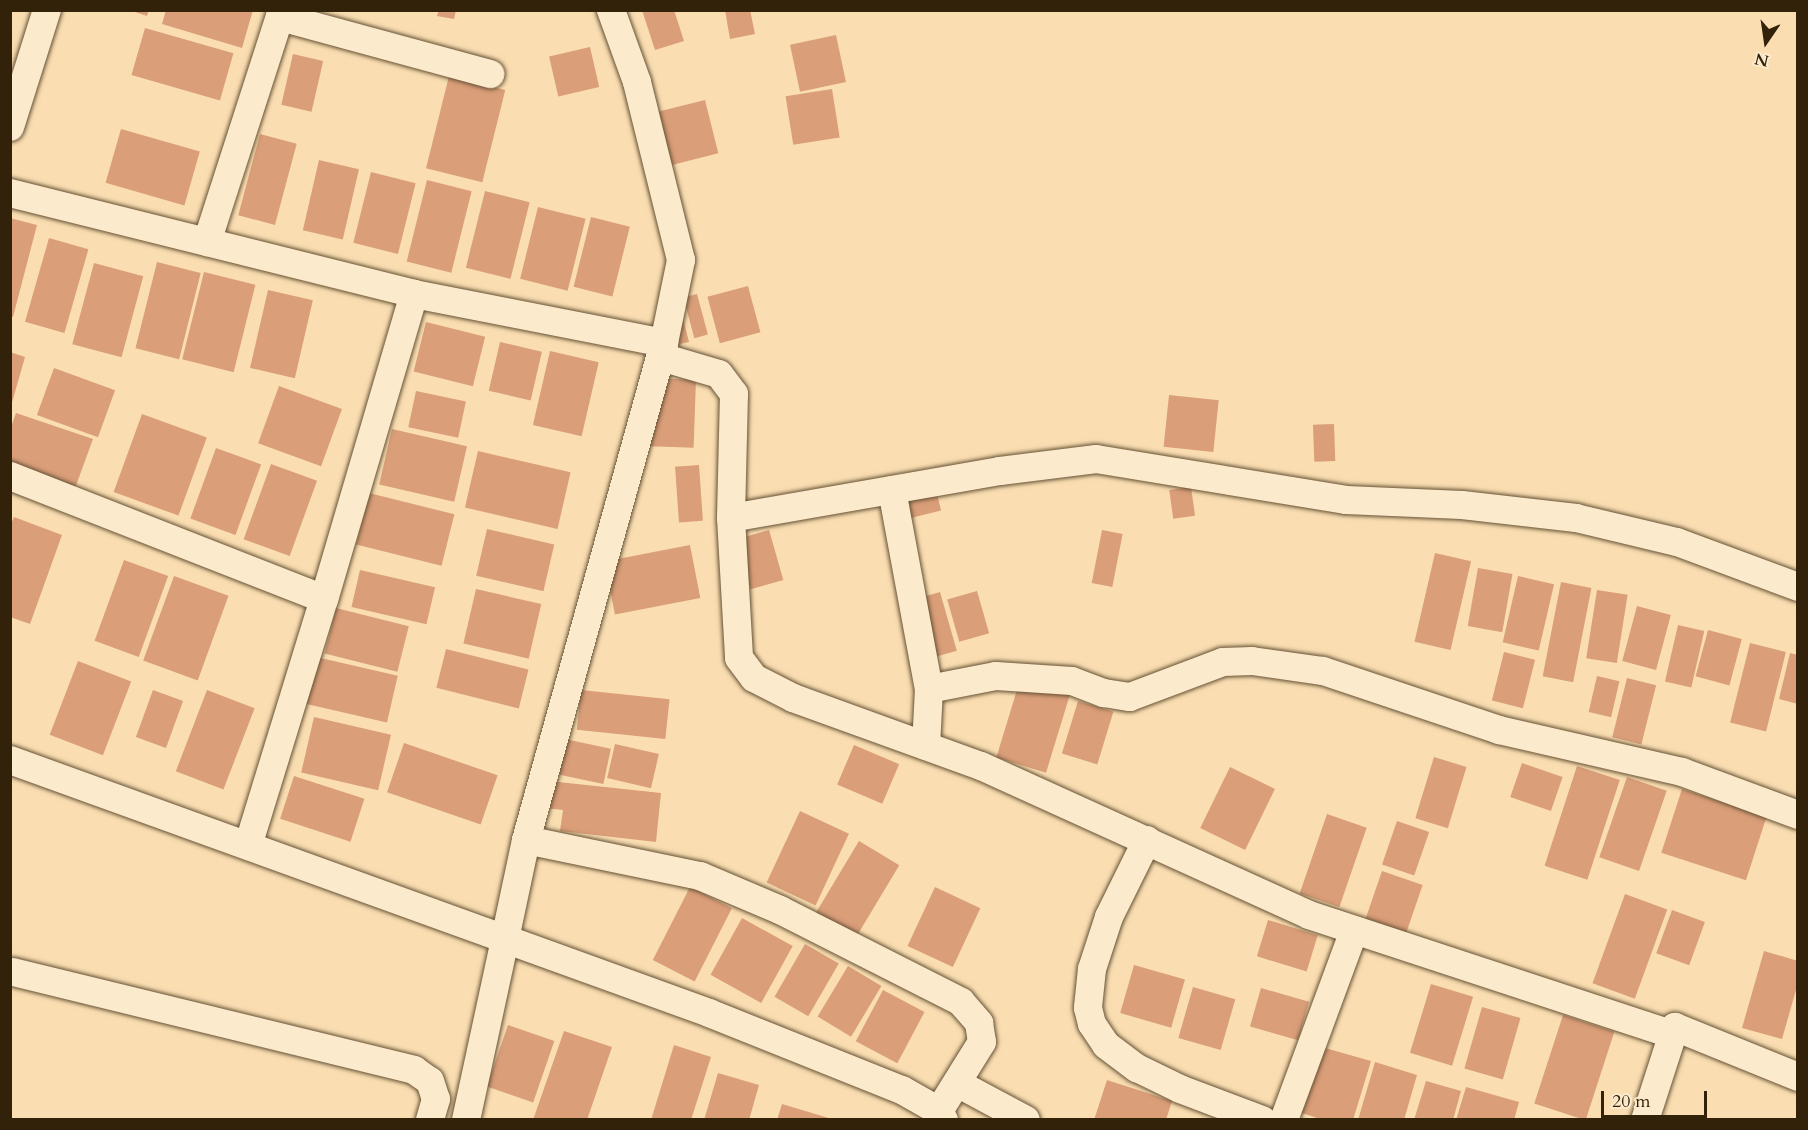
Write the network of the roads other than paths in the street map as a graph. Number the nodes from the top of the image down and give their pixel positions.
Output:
1 (46, 10) edge
2 (618, 12) edge
3 (281, 14) edge
4 (490, 74) dead end
5 (10, 127) edge
6 (10, 193) edge
7 (207, 242) junction
8 (414, 294) junction
9 (663, 350) junction
10 (10, 476) edge
11 (892, 490) junction
12 (731, 518) junction
13 (1797, 587) edge
14 (324, 599) junction
15 (929, 689) junction
16 (926, 746) junction
17 (10, 760) edge
18 (1797, 815) edge
19 (526, 840) junction
20 (1147, 840) junction
21 (248, 846) junction
22 (1354, 931) junction
23 (505, 939) junction
24 (13, 972) dead end
25 (1672, 1035) junction
26 (1797, 1077) edge
27 (957, 1083) junction
28 (942, 1115) edge
29 (430, 1119) edge
30 (466, 1119) edge
31 (1026, 1119) edge
32 (1262, 1119) edge
33 (1284, 1119) edge
34 (1645, 1119) edge

1 - 5 street
2 - 9 street
3 - 4 street
3 - 7 street
6 - 7 street
7 - 8 street
8 - 9 street
8 - 14 street
9 - 12 street
9 - 19 street
10 - 14 street
11 - 12 street
11 - 13 street
11 - 15 street
12 - 16 street
14 - 21 street
15 - 16 street
15 - 18 street
16 - 20 street
17 - 21 street
19 - 23 street
19 - 27 street
20 - 22 street
20 - 32 street
21 - 23 street
22 - 25 street
22 - 33 street
23 - 28 street
23 - 30 street
24 - 29 street
25 - 26 street
25 - 34 street
27 - 28 street
27 - 31 street

